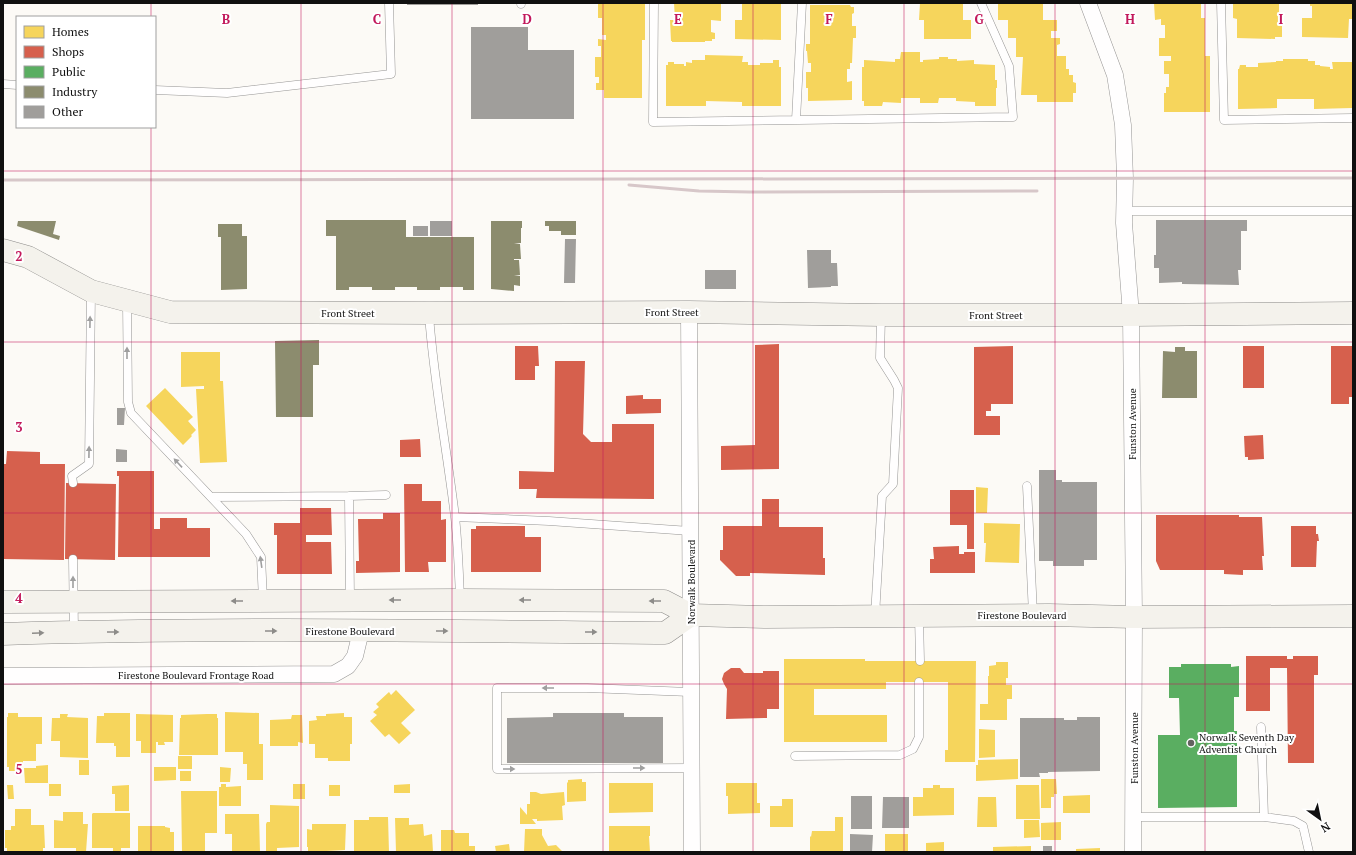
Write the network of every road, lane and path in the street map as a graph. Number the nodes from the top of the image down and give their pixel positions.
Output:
1 (389, 3) edge
2 (654, 3) edge
3 (802, 3) edge
4 (981, 3) edge
5 (1088, 3) edge
6 (1220, 3) edge
7 (3, 84) edge
8 (16, 85) edge
9 (156, 90) edge
10 (1353, 118) edge
11 (796, 120) junction
12 (1124, 211) junction
13 (1353, 211) edge
14 (3, 250) edge
15 (91, 291) junction
16 (127, 300) junction
17 (689, 312) junction
18 (429, 313) junction
19 (1353, 313) edge
20 (881, 315) junction
21 (1131, 315) junction
22 (72, 483) dead end
23 (1027, 486) dead end
24 (386, 495) dead end
25 (349, 496) junction
26 (210, 497) junction
27 (455, 517) junction
28 (690, 531) junction
29 (74, 559) dead end
30 (350, 600) junction
31 (460, 600) junction
32 (73, 601) junction
33 (263, 601) junction
34 (3, 602) edge
35 (691, 615) junction
36 (1033, 615) junction
37 (876, 616) junction
38 (919, 616) junction
39 (1353, 616) edge
40 (1134, 617) junction
41 (360, 630) junction
42 (74, 632) junction
43 (3, 634) edge
44 (920, 661) dead end
45 (3, 676) edge
46 (919, 682) dead end
47 (690, 692) junction
48 (1261, 727) dead end
49 (795, 756) dead end
50 (692, 768) junction
51 (1133, 816) junction
52 (1264, 817) junction
53 (692, 852) edge
54 (1133, 852) edge
55 (1309, 852) edge

1 - 9 lane
2 - 11 lane
3 - 11 lane
4 - 11 lane
5 - 12 street, Funston Avenue
6 - 10 lane
7 - 8 lane
12 - 13 lane
12 - 21 street, Funston Avenue
14 - 15 street, Front Street
15 - 16 street, Front Street
22 -> 15 lane
16 - 18 street, Front Street
26 -> 16 lane
17 - 18 street, Front Street
17 - 20 street, Front Street
17 - 28 street, Norwalk Boulevard
18 - 27 lane
19 - 21 street, Front Street
20 - 21 street, Front Street
20 - 37 lane
21 - 40 street, Funston Avenue
23 - 36 lane
24 - 25 lane
25 - 26 lane
25 - 30 lane
33 -> 26 lane
27 - 28 lane
27 - 31 lane
28 - 35 street, Norwalk Boulevard
32 -> 29 lane
31 -> 30 street, Firestone Boulevard
30 - 33 street, Firestone Boulevard
35 -> 31 street, Firestone Boulevard
33 -> 32 street, Firestone Boulevard
32 - 34 street, Firestone Boulevard
32 - 42 lane
35 - 37 street, Firestone Boulevard
41 -> 35 street, Firestone Boulevard
35 - 47 street, Norwalk Boulevard
36 - 38 street, Firestone Boulevard
36 - 40 street, Firestone Boulevard
37 - 38 street, Firestone Boulevard
38 - 44 lane
39 - 40 street, Firestone Boulevard
40 - 51 street, Funston Avenue
42 -> 41 street, Firestone Boulevard
41 - 45 street, Firestone Boulevard Frontage Road
43 -> 42 street, Firestone Boulevard
46 - 49 lane
47 - 50 street, Norwalk Boulevard
47 -> 50 lane
48 - 52 lane
50 - 53 street, Norwalk Boulevard
51 - 52 lane
51 - 54 street, Funston Avenue
52 - 55 lane

